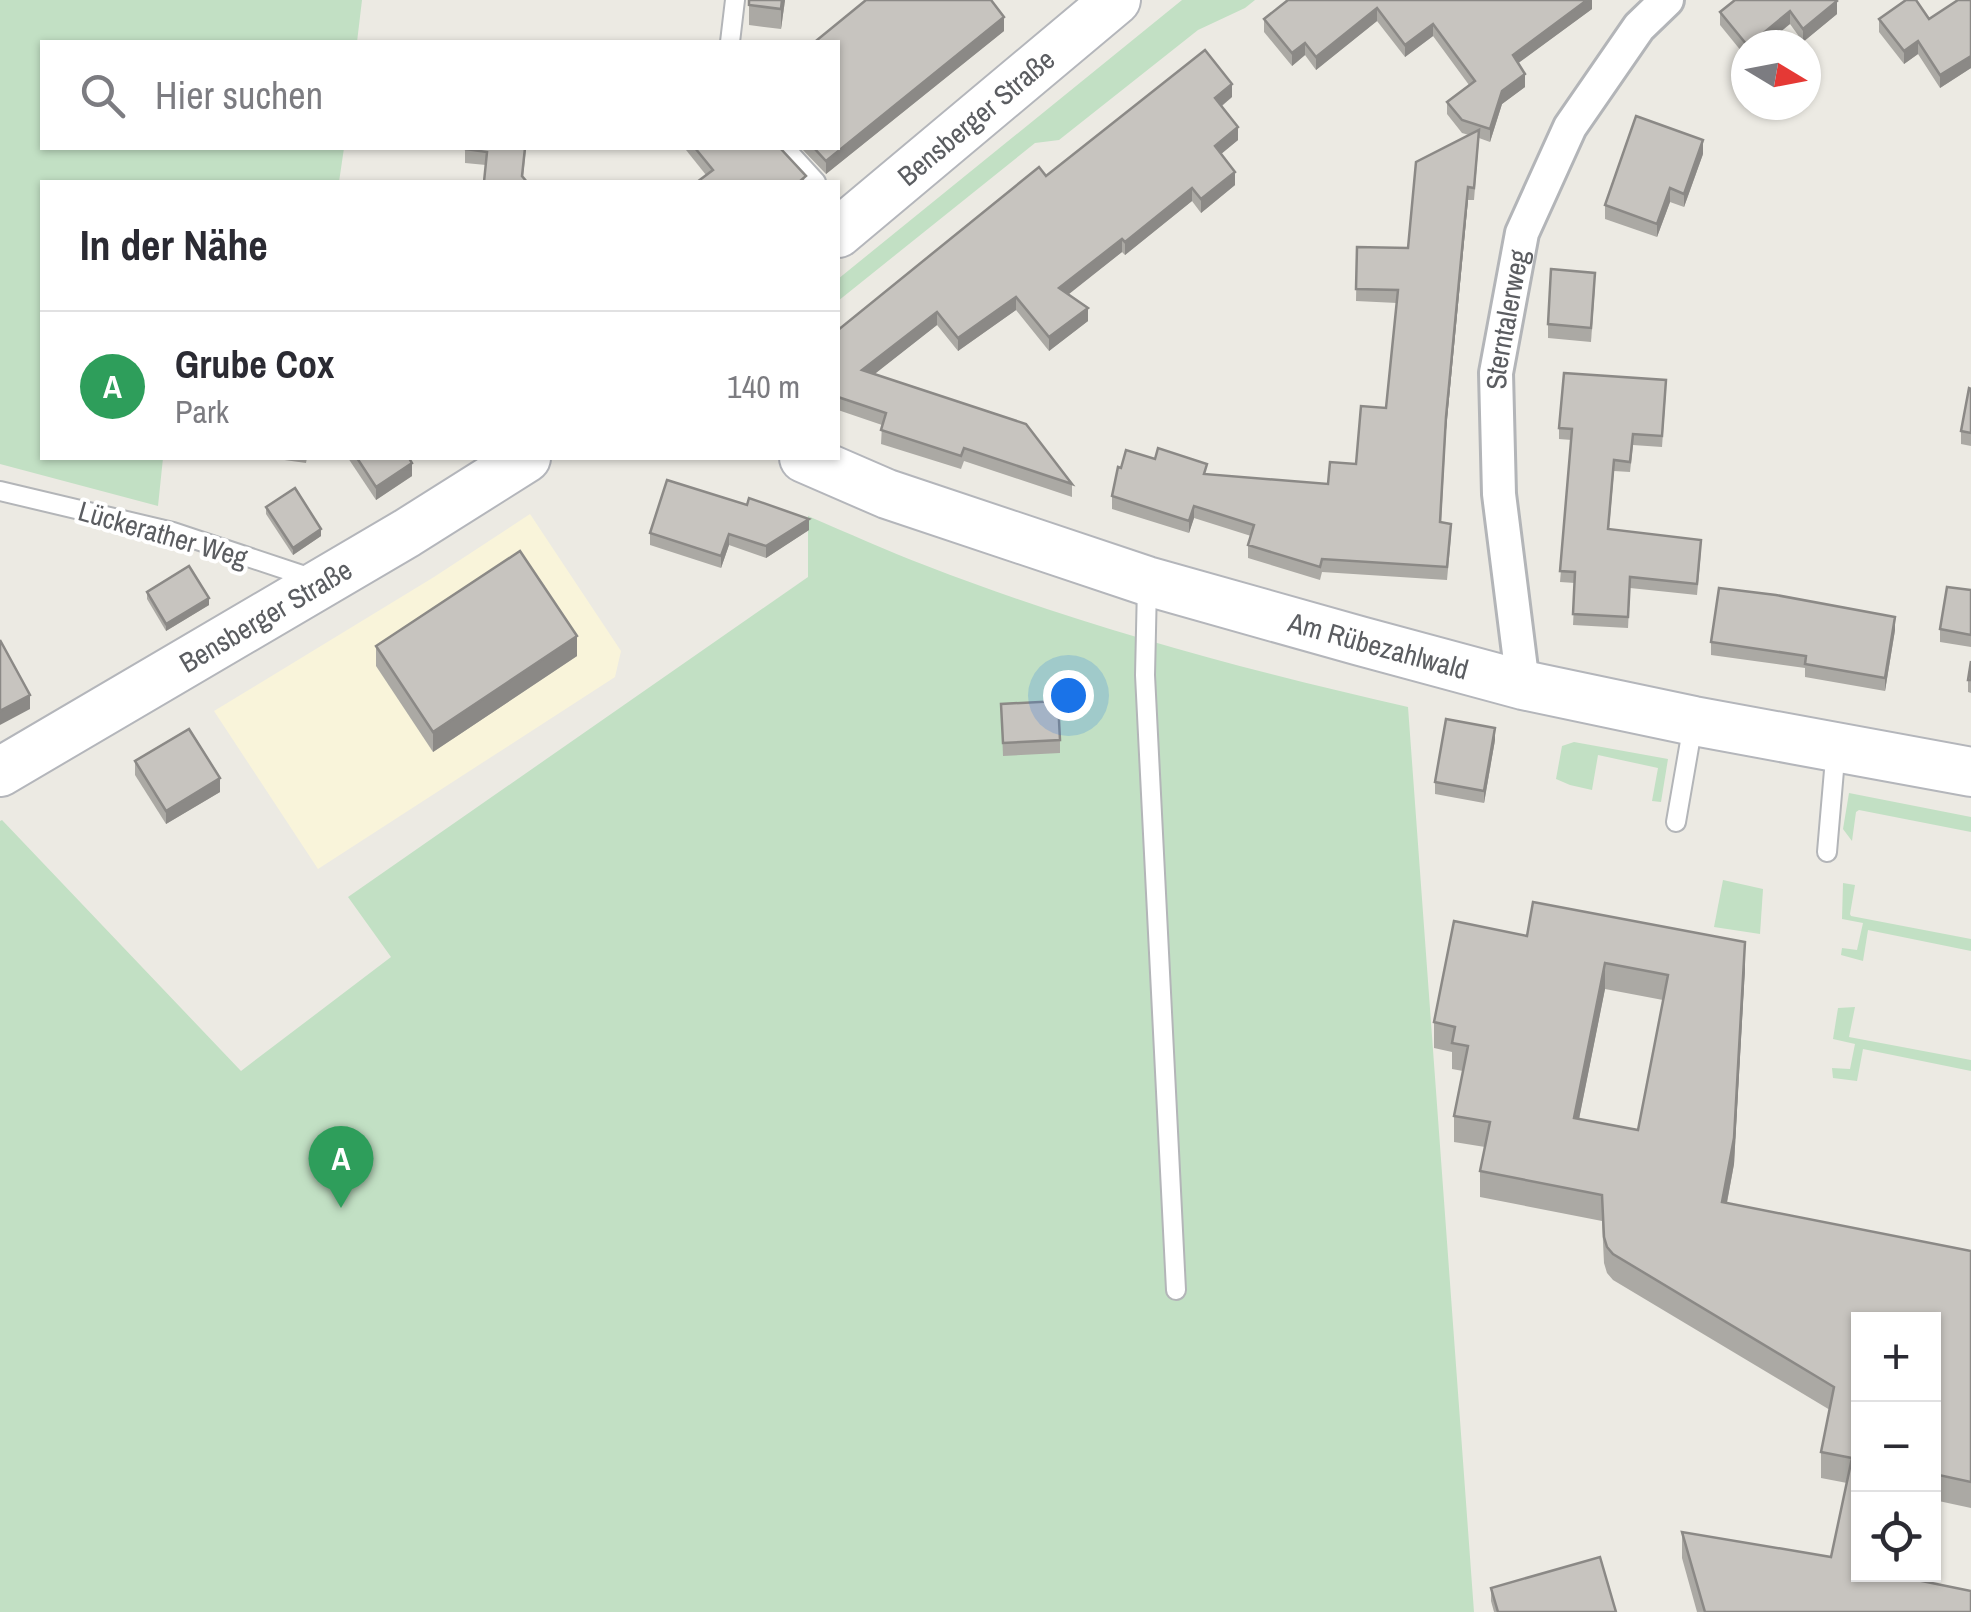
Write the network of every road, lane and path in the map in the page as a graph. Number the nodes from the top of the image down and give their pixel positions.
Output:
1 (735, 0) edge
2 (1116, 0) edge
3 (1667, 0) edge
4 (730, 40) edge
5 (787, 150) edge
6 (814, 180) edge
7 (842, 221) edge
8 (523, 460) edge
9 (809, 460) edge
10 (0, 491) edge
11 (1147, 581) junction
12 (324, 582) junction
13 (1523, 685) junction
14 (1694, 721) junction
15 (1836, 746) junction
16 (0, 772) edge
17 (1971, 772) edge
18 (1676, 822) dead end
19 (1828, 852) dead end
20 (1176, 1290) dead end

1 - 4 lane
2 - 7 street, Bensberger Straße
3 - 13 street, Sterntalerweg
5 - 6 lane
8 - 12 street, Bensberger Straße
9 - 11 street, Am Rübezahlwald
10 - 12 lane, Lückerather Weg
11 - 13 street, Am Rübezahlwald
11 - 20 lane
12 - 16 street, Bensberger Straße
13 - 14 street, Am Rübezahlwald
14 - 15 street, Am Rübezahlwald
14 - 18 lane
15 - 17 street, Am Rübezahlwald
15 - 19 lane

